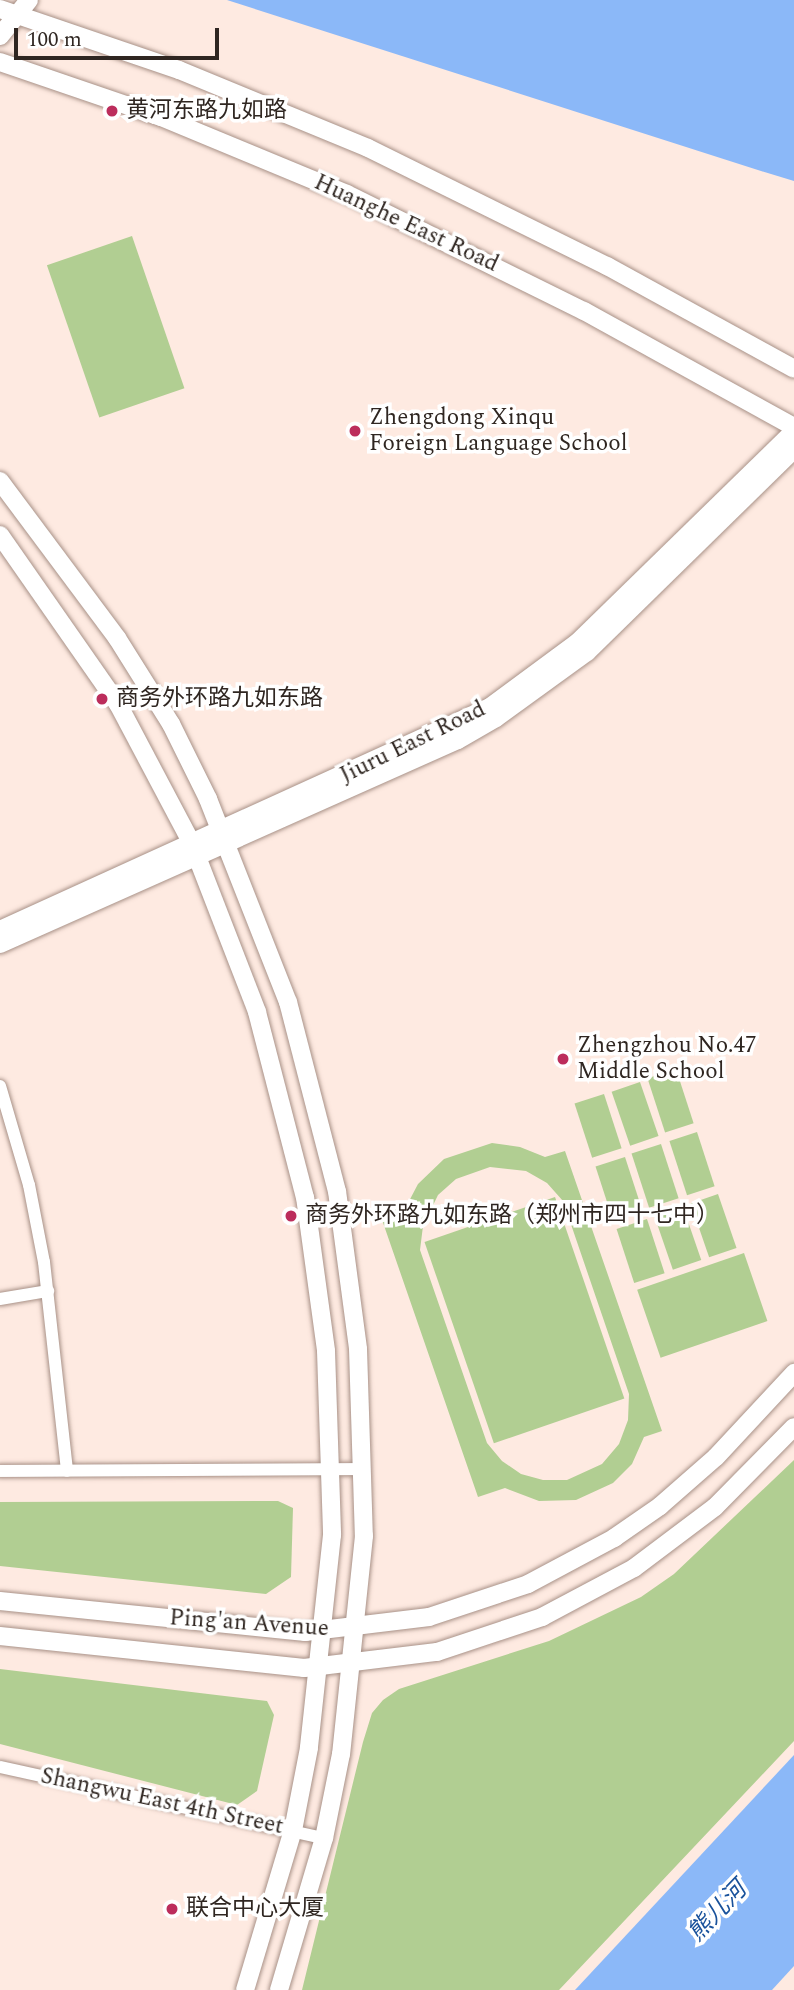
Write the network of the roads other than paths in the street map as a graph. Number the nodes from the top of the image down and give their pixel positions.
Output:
1 (30, 0) edge
2 (6, 9) edge
3 (0, 36) edge
4 (0, 62) edge
5 (794, 369) edge
6 (794, 429) edge
7 (794, 449) edge
8 (0, 481) edge
9 (0, 535) edge
10 (224, 836) junction
11 (195, 850) junction
12 (0, 930) edge
13 (0, 944) edge
14 (0, 1086) edge
15 (6, 1129) edge
16 (48, 1291) junction
17 (0, 1298) edge
18 (794, 1373) edge
19 (794, 1427) edge
20 (332, 1469) junction
21 (364, 1469) junction
22 (0, 1471) edge
23 (66, 1471) junction
24 (0, 1601) edge
25 (356, 1628) junction
26 (323, 1631) junction
27 (0, 1636) edge
28 (352, 1665) junction
29 (320, 1667) junction
30 (0, 1767) edge
31 (293, 1830) junction
32 (324, 1838) junction
33 (245, 1990) edge
34 (279, 1990) edge

1 - 2 main road
2 - 3 main road
2 - 5 main road
4 - 6 main road, Huanghe East Road
6 - 10 main road, Jiuru East Road
7 - 10 main road, Jiuru East Road
8 - 10 main road
9 - 11 main road
10 - 11 main road, Jiuru East Road
10 - 21 main road
11 - 12 main road, Jiuru East Road
11 - 13 main road, Jiuru East Road
11 - 20 main road
14 - 15 street
15 - 16 street
16 - 17 street
16 - 23 street
18 - 25 main road, Ping'an Avenue
19 - 28 main road, Ping'an Avenue
20 - 21 street
20 - 23 street
20 - 26 main road
21 - 25 main road
22 - 23 street
24 - 26 main road, Ping'an Avenue
25 - 26 main road, Ping'an Avenue
25 - 28 main road
26 - 29 main road
27 - 29 main road, Ping'an Avenue
28 - 29 main road, Ping'an Avenue
28 - 32 main road
29 - 31 main road
30 - 31 street, Shangwu East 4th Street
31 - 32 street, Shangwu East 4th Street
31 - 33 main road
32 - 34 main road

